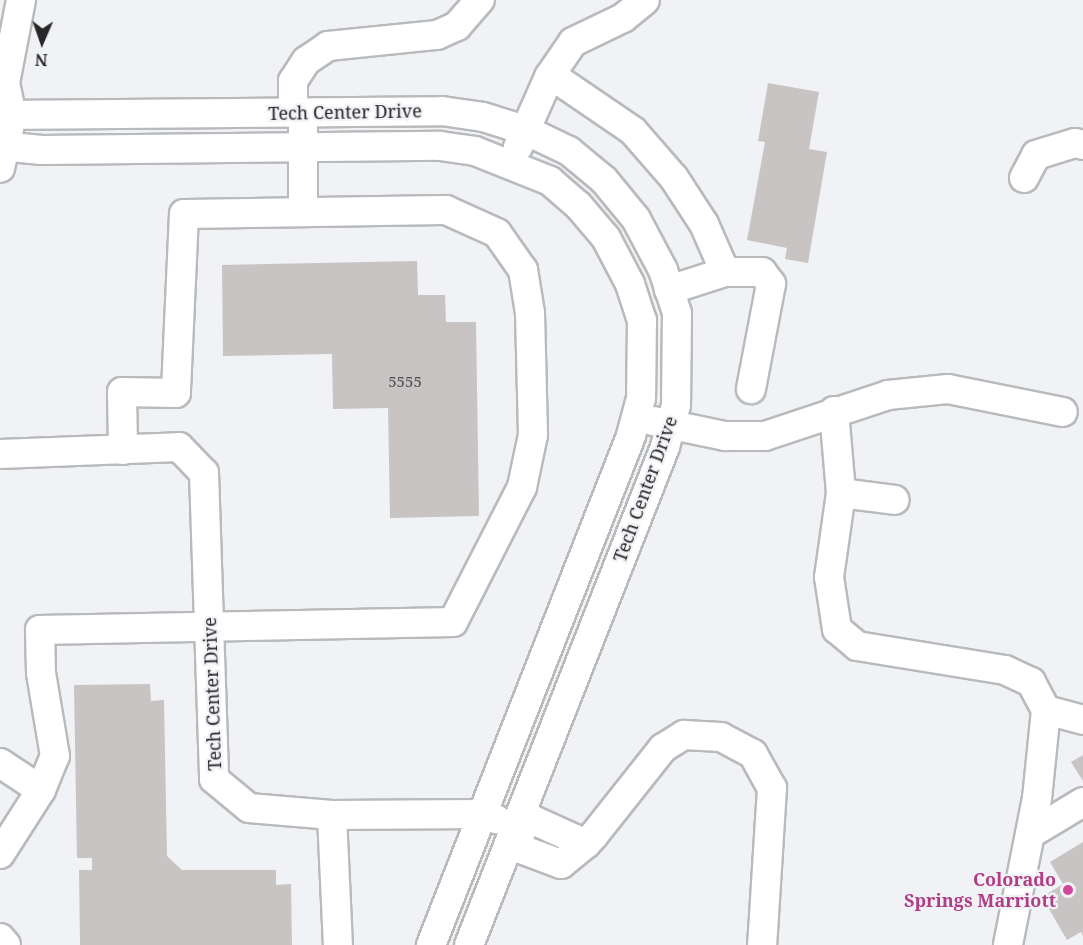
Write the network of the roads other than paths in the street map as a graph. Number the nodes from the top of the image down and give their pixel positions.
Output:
1 (21, 0) edge
2 (480, 0) edge
3 (645, 0) edge
4 (551, 75) junction
5 (2, 87) edge
6 (298, 113) junction
7 (6, 116) edge
8 (525, 130) junction
9 (1083, 145) edge
10 (303, 147) junction
11 (2, 154) edge
12 (512, 163) junction
13 (1024, 178) dead end
14 (303, 210) junction
15 (725, 272) junction
16 (669, 290) junction
17 (751, 390) dead end
18 (834, 411) junction
19 (1064, 412) dead end
20 (636, 416) junction
21 (670, 426) junction
22 (123, 450) junction
23 (0, 454) edge
24 (841, 493) junction
25 (895, 500) dead end
26 (210, 627) junction
27 (1046, 710) junction
28 (1083, 720) edge
29 (0, 763) edge
30 (41, 790) junction
31 (1083, 802) edge
32 (482, 814) junction
33 (332, 815) junction
34 (518, 828) junction
35 (1030, 834) junction
36 (0, 854) edge
37 (0, 938) edge
38 (6, 945) edge
39 (338, 945) edge
40 (431, 945) edge
41 (469, 945) edge
42 (762, 945) edge
43 (1008, 945) edge

1 - 5 street
2 - 6 street
3 - 4 street
4 - 8 street
4 - 15 street
5 - 7 street
6 - 7 street, Tech Center Drive
6 - 8 street, Tech Center Drive
6 - 10 street
7 - 11 street
8 - 12 street
8 - 16 street, Tech Center Drive
9 - 13 street
10 - 11 street, Tech Center Drive
10 - 12 street, Tech Center Drive
10 - 14 street
12 - 20 street, Tech Center Drive
14 - 22 street
14 - 26 street
15 - 16 street
15 - 17 street
16 - 21 street, Tech Center Drive
18 - 19 street
18 - 21 street
18 - 24 street
20 - 21 street
20 - 32 street, Tech Center Drive
21 - 34 street, Tech Center Drive
22 - 23 street, Tech Center Drive
22 - 26 street, Tech Center Drive
24 - 25 street
24 - 27 street
26 - 30 street
26 - 33 street, Tech Center Drive
27 - 28 street
27 - 35 street
29 - 30 street
30 - 36 street
31 - 35 street
32 - 33 street, Tech Center Drive
32 - 34 street
32 - 40 street, Tech Center Drive
33 - 39 street
34 - 41 street, Tech Center Drive
34 - 42 street
35 - 43 street
37 - 38 street

